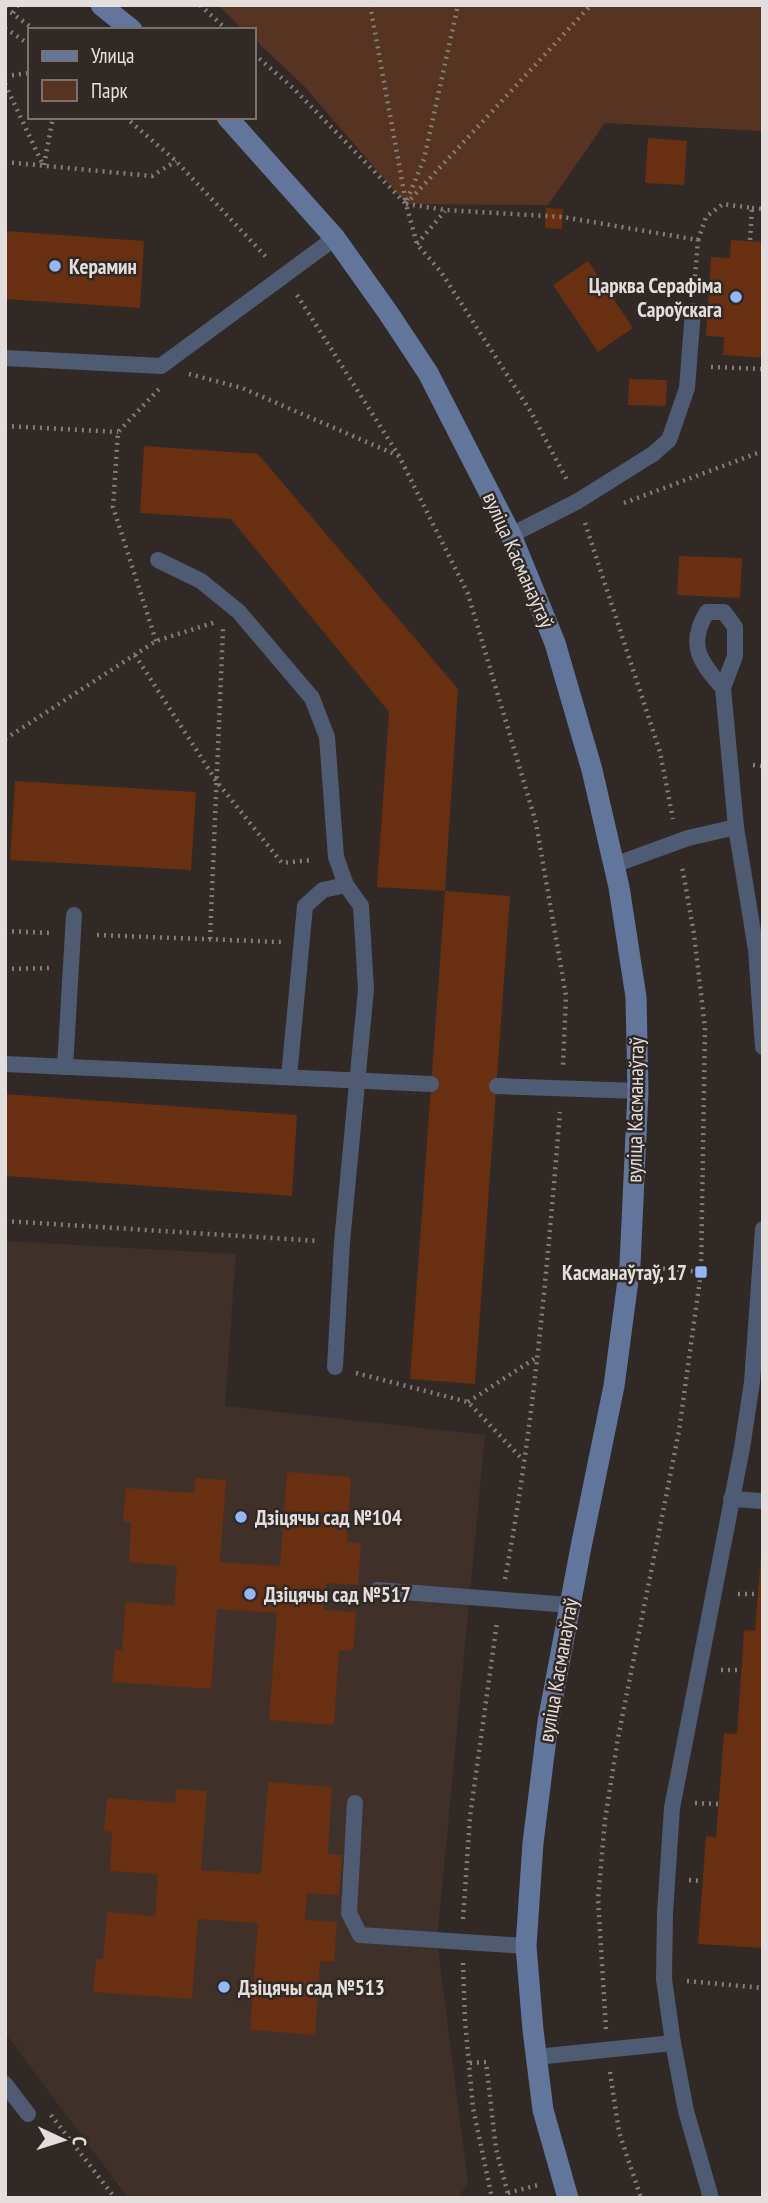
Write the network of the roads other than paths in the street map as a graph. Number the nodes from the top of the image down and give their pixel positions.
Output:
1 (101, 5) edge
2 (130, 28) edge
3 (229, 119) edge
4 (335, 238) junction
5 (693, 311) road end
6 (5, 358) edge
7 (511, 535) junction
8 (158, 560) dead end
9 (723, 688) dead end
10 (736, 827) junction
11 (614, 865) junction
12 (346, 885) junction
13 (75, 915) dead end
14 (763, 1047) edge
15 (5, 1064) edge
16 (65, 1067) junction
17 (289, 1077) junction
18 (357, 1080) junction
19 (431, 1084) dead end
20 (497, 1086) dead end
21 (638, 1091) junction
22 (763, 1229) edge
23 (335, 1367) road end
24 (731, 1499) junction
25 (763, 1501) edge
26 (377, 1590) dead end
27 (570, 1605) junction
28 (355, 1803) dead end
29 (526, 1946) junction
30 (673, 2043) junction
31 (537, 2057) junction
32 (5, 2084) edge
33 (28, 2114) dead end
34 (568, 2198) edge
35 (711, 2198) edge

1 - 2 street
3 - 4 street, вуліца Касманаўтаў
4 - 6 lane
4 - 7 street, вуліца Касманаўтаў
5 - 7 lane
7 - 11 street, вуліца Касманаўтаў
8 - 12 lane
9 - 10 lane
10 - 11 lane
10 - 14 lane
11 - 21 street, вуліца Касманаўтаў
12 - 17 lane
12 - 18 lane
13 - 16 lane
15 - 16 lane
16 - 17 lane
17 - 18 lane
18 - 19 lane
18 - 23 lane
20 - 21 lane
21 - 27 street, вуліца Касманаўтаў
22 - 24 lane
24 - 25 lane
24 - 30 lane
26 - 27 lane
27 - 29 street, вуліца Касманаўтаў
28 - 29 lane
29 - 31 street, вуліца Касманаўтаў
30 - 31 lane
30 - 35 lane
31 - 34 street, вуліца Касманаўтаў
32 - 33 lane

